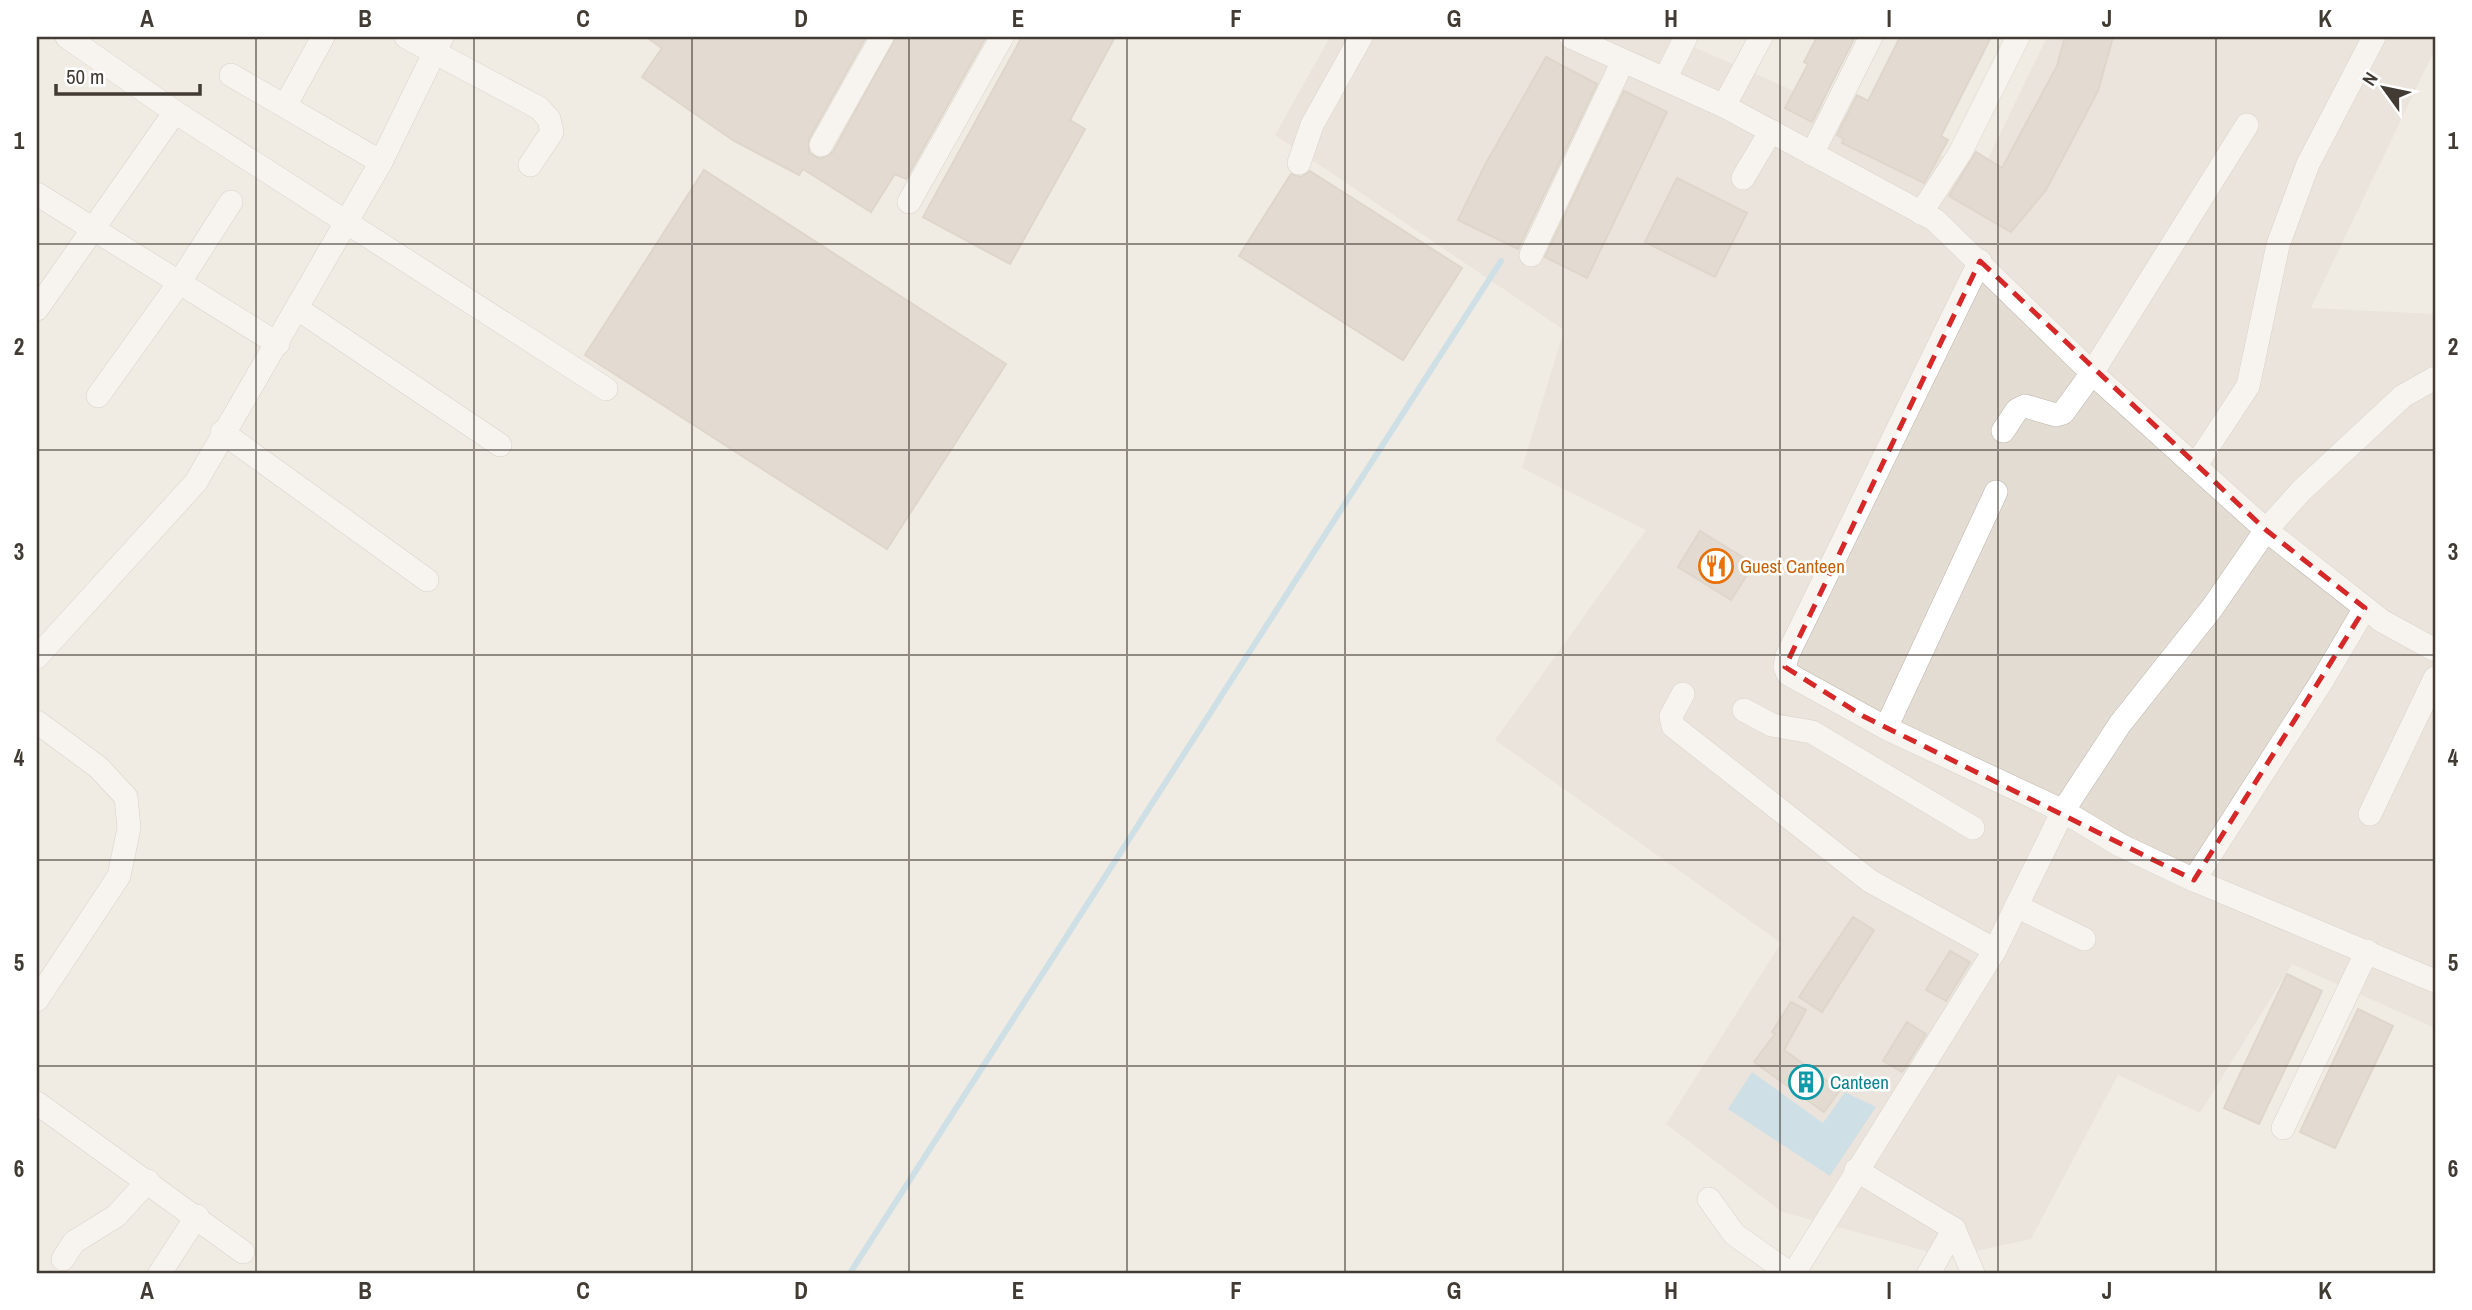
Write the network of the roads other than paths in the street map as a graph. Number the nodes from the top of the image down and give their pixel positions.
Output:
1 (66, 37) edge
2 (323, 37) edge
3 (405, 37) edge
4 (882, 37) edge
5 (1002, 37) edge
6 (1361, 37) edge
7 (1571, 37) edge
8 (1686, 37) edge
9 (1761, 37) edge
10 (1871, 37) edge
11 (2018, 37) edge
12 (2374, 37) edge
13 (438, 46) edge
14 (1623, 61) junction
15 (231, 75) dead end
16 (1665, 79) junction
17 (285, 106) junction
18 (1724, 106) junction
19 (175, 112) junction
20 (2247, 125) dead end
21 (1771, 131) junction
22 (821, 145) dead end
23 (1812, 154) junction
24 (381, 162) junction
25 (1299, 163) dead end
26 (530, 165) dead end
27 (1744, 178) dead end
28 (37, 194) edge
29 (231, 202) dead end
30 (909, 202) dead end
31 (1921, 213) junction
32 (347, 223) junction
33 (93, 229) junction
34 (1531, 255) dead end
35 (1980, 261) junction
36 (179, 283) junction
37 (298, 309) junction
38 (37, 310) edge
39 (278, 344) junction
40 (2092, 373) junction
41 (2435, 378) edge
42 (606, 389) dead end
43 (98, 396) dead end
44 (2003, 430) dead end
45 (222, 432) junction
46 (500, 445) dead end
47 (2196, 465) junction
48 (1996, 492) dead end
49 (2266, 530) junction
50 (427, 580) dead end
51 (2365, 608) junction
52 (2435, 650) edge
53 (37, 657) edge
54 (2435, 678) edge
55 (1683, 694) dead end
56 (1744, 710) dead end
57 (1863, 716) junction
58 (37, 722) edge
59 (1886, 728) junction
60 (1848, 751) junction
61 (2063, 811) junction
62 (2370, 814) dead end
63 (1973, 828) dead end
64 (2194, 880) junction
65 (2016, 906) junction
66 (2084, 939) dead end
67 (1995, 950) junction
68 (2367, 951) junction
69 (2435, 981) edge
70 (37, 1000) edge
71 (37, 1103) edge
72 (2283, 1128) dead end
73 (1857, 1170) junction
74 (148, 1181) junction
75 (1709, 1199) dead end
76 (197, 1216) junction
77 (1954, 1229) junction
78 (243, 1252) dead end
79 (63, 1259) dead end
80 (160, 1273) edge
81 (1791, 1273) edge
82 (1929, 1273) edge
83 (1973, 1273) edge

1 - 19 street
2 - 17 street
3 - 13 street
4 - 22 street
5 - 30 street
6 - 25 street
7 - 14 street
8 - 16 street
9 - 18 street
10 - 23 street
11 - 31 street
12 - 47 street
13 - 24 street
13 - 26 street
14 - 16 street
14 - 34 street
15 - 17 street
16 - 18 street
17 - 24 street
18 - 21 street
19 - 32 street
19 - 33 street
20 - 40 street
21 - 23 street
21 - 27 street
23 - 31 street
24 - 32 street
28 - 33 street
29 - 36 street
31 - 35 street
32 - 37 street
32 - 42 street
33 - 36 street
33 - 38 street
35 - 40 street
35 - 57 street
36 - 39 street
36 - 43 street
37 - 39 street
37 - 46 street
39 - 45 street
40 - 44 street
40 - 47 street
41 - 49 street
45 - 50 street
45 - 53 street
47 - 49 street
48 - 59 street
49 - 51 street
49 - 61 street
51 - 52 street
51 - 64 street
54 - 62 street
55 - 67 street
56 - 60 street
57 - 59 street
57 - 60 street
58 - 70 street
59 - 61 street
60 - 63 street
61 - 64 street
61 - 65 street
64 - 68 street
65 - 66 street
65 - 67 street
67 - 73 street
68 - 69 street
68 - 72 street
71 - 74 street
73 - 77 street
73 - 81 street
74 - 76 street
74 - 79 street
75 - 81 street
76 - 78 street
76 - 80 street
77 - 82 street
77 - 83 street

